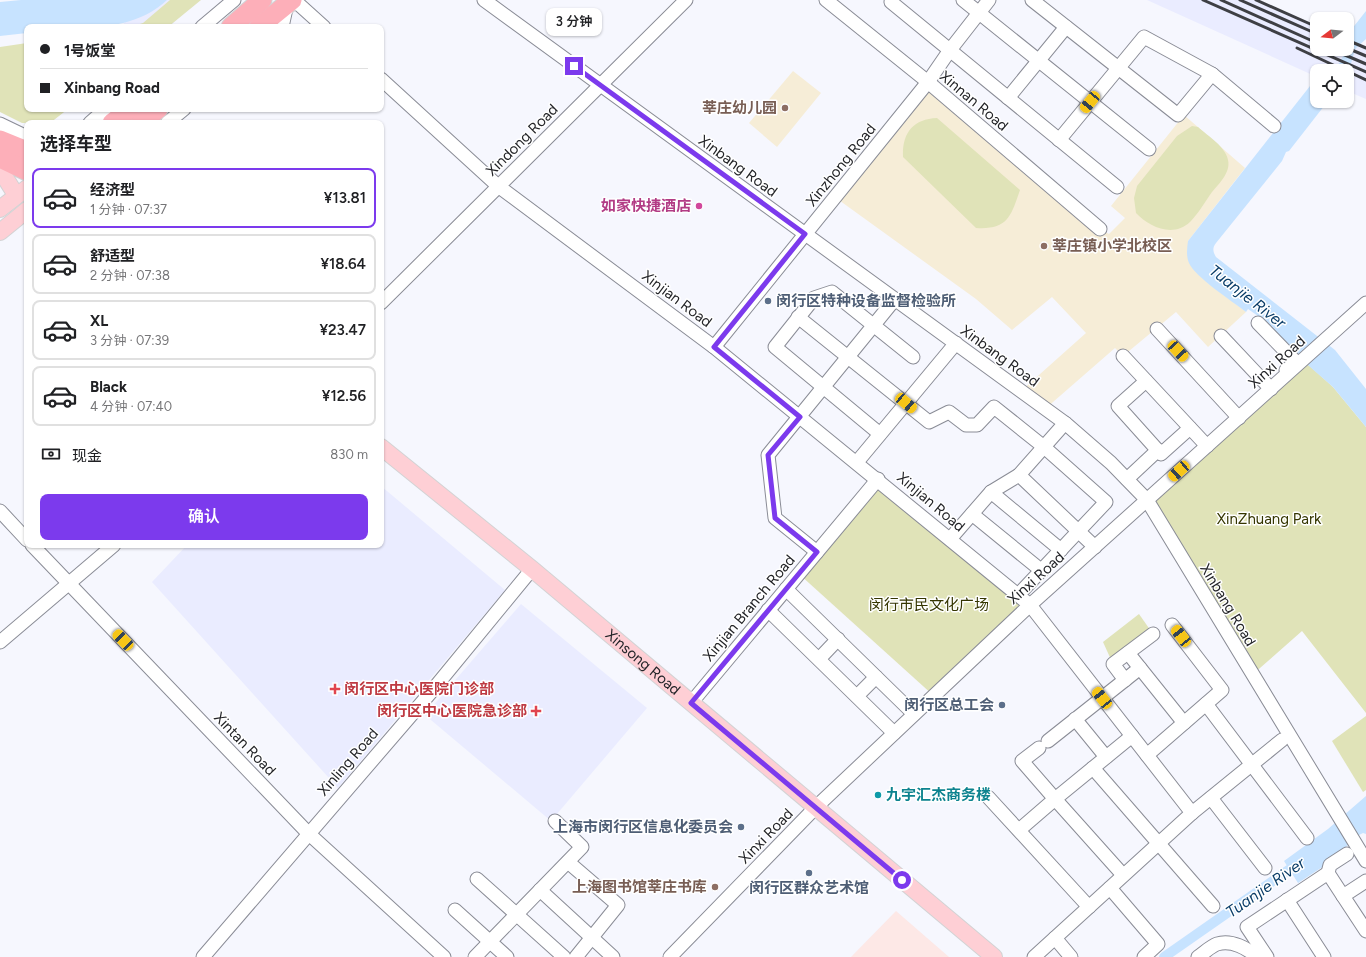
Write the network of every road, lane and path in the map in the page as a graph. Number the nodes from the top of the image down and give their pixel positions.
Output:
1 (234, 0) edge
2 (262, 0) edge
3 (484, 0) edge
4 (686, 0) edge
5 (826, 0) edge
6 (963, 0) edge
7 (989, 0) edge
8 (291, 2) edge
9 (891, 2) dead end
10 (1038, 2) edge
11 (979, 13) junction
12 (206, 24) edge
13 (234, 24) edge
14 (263, 24) edge
15 (283, 24) edge
16 (320, 24) edge
17 (1066, 27) junction
18 (950, 50) junction
19 (1038, 61) junction
20 (1118, 68) junction
21 (1212, 74) junction
22 (384, 82) edge
23 (928, 82) junction
24 (600, 85) junction
25 (1008, 98) junction
26 (1090, 102) junction
27 (103, 112) edge
28 (126, 112) edge
29 (154, 112) edge
30 (180, 112) edge
31 (93, 120) edge
32 (116, 120) edge
33 (145, 120) edge
34 (171, 120) edge
35 (0, 124) edge
36 (1274, 126) dead end
37 (24, 136) edge
38 (0, 140) edge
39 (1059, 140) junction
40 (1149, 149) dead end
41 (24, 150) edge
42 (0, 158) edge
43 (24, 170) edge
44 (0, 175) edge
45 (498, 186) junction
46 (1117, 187) dead end
47 (22, 191) edge
48 (0, 209) edge
49 (24, 212) edge
50 (1100, 229) dead end
51 (0, 232) edge
52 (805, 234) junction
53 (895, 299) junction
54 (384, 300) edge
55 (1366, 303) edge
56 (798, 318) junction
57 (1258, 324) dead end
58 (874, 325) junction
59 (1157, 329) dead end
60 (1221, 336) dead end
61 (956, 343) junction
62 (714, 347) junction
63 (849, 356) junction
64 (1123, 356) dead end
65 (913, 357) dead end
66 (1282, 379) junction
67 (1146, 381) junction
68 (824, 387) junction
69 (1271, 389) junction
70 (906, 403) junction
71 (800, 417) junction
72 (1239, 418) junction
73 (1065, 423) junction
74 (1190, 428) junction
75 (880, 434) junction
76 (1207, 446) junction
77 (1044, 447) junction
78 (384, 448) edge
79 (1158, 450) junction
80 (857, 462) junction
81 (1019, 475) junction
82 (878, 479) junction
83 (1127, 479) junction
84 (991, 492) junction
85 (1147, 500) junction
86 (0, 511) edge
87 (972, 514) junction
88 (1078, 532) junction
89 (24, 537) edge
90 (950, 539) junction
91 (1095, 547) junction
92 (35, 548) edge
93 (110, 548) edge
94 (1061, 550) junction
95 (817, 552) junction
96 (532, 569) junction
97 (1042, 571) junction
98 (68, 584) junction
99 (786, 589) junction
100 (1018, 595) junction
101 (1030, 605) junction
102 (768, 610) junction
103 (1172, 625) dead end
104 (1153, 634) dead end
105 (838, 639) junction
106 (0, 642) edge
107 (1128, 652) junction
108 (819, 659) junction
109 (1140, 668) junction
110 (876, 677) junction
111 (1125, 680) junction
112 (856, 696) junction
113 (1102, 698) junction
114 (691, 703) junction
115 (1206, 704) junction
116 (914, 714) junction
117 (1075, 719) junction
118 (1184, 723) junction
119 (894, 733) junction
120 (1132, 736) junction
121 (1282, 740) dead end
122 (1147, 755) junction
123 (1106, 757) junction
124 (1253, 764) junction
125 (1093, 768) junction
126 (988, 796) dead end
127 (1211, 798) junction
128 (1055, 799) junction
129 (815, 808) junction
130 (1192, 813) junction
131 (555, 821) dead end
132 (1019, 830) junction
133 (308, 832) junction
134 (1307, 838) dead end
135 (1158, 844) junction
136 (1347, 854) dead end
137 (1366, 861) edge
138 (568, 862) junction
139 (1265, 868) dead end
140 (1328, 873) junction
141 (1124, 875) junction
142 (477, 879) dead end
143 (1366, 881) edge
144 (1110, 888) junction
145 (540, 890) junction
146 (1343, 896) junction
147 (1287, 900) junction
148 (1213, 906) dead end
149 (1089, 907) junction
150 (455, 910) dead end
151 (517, 915) junction
152 (1366, 931) edge
153 (592, 938) junction
154 (1055, 938) junction
155 (490, 942) junction
156 (203, 957) edge
157 (444, 957) edge
158 (475, 957) edge
159 (507, 957) edge
160 (564, 957) edge
161 (576, 957) edge
162 (613, 957) edge
163 (670, 957) edge
164 (994, 957) edge
165 (1034, 957) edge
166 (1071, 957) edge
167 (1144, 957) edge
168 (1198, 957) edge
169 (1258, 957) edge
170 (1267, 957) edge
171 (1324, 957) edge

1 - 12 street
2 - 13 highway
3 - 24 street, Xinbang Road
4 - 24 street, Xindong Road
5 - 23 street, Xinnan Road
6 - 11 street
7 - 11 street, Xinzhong Road
8 - 14 highway
8 - 15 street
8 - 16 street
9 - 18 street
10 - 17 street
11 - 18 street, Xinzhong Road
11 - 19 street
17 - 19 street
17 - 20 street
18 - 23 street, Xinzhong Road
18 - 25 street
19 - 25 street
19 - 26 street
20 - 21 street
20 - 21 street
20 - 26 street
21 - 36 street
22 - 45 street, Xinjian Road
23 - 50 street, Xinnan Road
23 - 52 street, Xinzhong Road
24 - 45 street, Xindong Road
24 - 52 street, Xinbang Road
25 - 39 street
26 - 39 street
26 - 40 street
27 - 31 street
28 - 32 highway
29 - 33 highway
30 - 34 street
35 - 37 street
38 - 41 highway
39 - 46 street
42 - 43 highway
44 - 47 main road
45 - 54 street, Xindong Road
45 - 62 street, Xinjian Road
47 - 48 main road
49 - 51 main road
52 - 53 street, Xinbang Road
52 - 62 street, Xinzhong Road
53 - 58 street
53 - 61 street, Xinbang Road
55 - 66 street, Xinxi Road
56 - 58 street
56 - 63 street
56 - 68 street
57 - 66 street
58 - 63 street
58 - 65 street
59 - 72 street
60 - 69 street
61 - 70 street
61 - 73 street, Xinbang Road
62 - 71 street, Xinjian Road
63 - 68 street
63 - 70 street
64 - 67 street
66 - 69 street, Xinxi Road
67 - 74 street
67 - 79 street
68 - 71 street
68 - 75 street
69 - 72 street, Xinxi Road
70 - 75 street
70 - 77 street
71 - 80 street, Xinjian Road
71 - 95 street
72 - 76 street, Xinxi Road
73 - 77 street
73 - 83 street, Xinbang Road
74 - 76 street
74 - 79 street
75 - 80 street
76 - 85 street, Xinxi Road
77 - 81 street
77 - 88 street
78 - 96 main road, Xinsong Road
79 - 83 street
80 - 82 street, Xinjian Road
81 - 84 street
81 - 88 street
82 - 90 street, Xinjian Road
82 - 95 street, Xinjian Branch Road
83 - 85 street, Xinbang Road
84 - 87 street
84 - 94 street
85 - 91 street, Xinxi Road
85 - 137 street, Xinbang Road
86 - 89 street
87 - 90 street
87 - 97 street
88 - 91 street
88 - 94 street
90 - 100 street, Xinjian Road
91 - 101 street, Xinxi Road
92 - 98 street, Xintan Road
93 - 98 street
94 - 97 street
95 - 99 street, Xinjian Branch Road
96 - 114 main road, Xinsong Road
96 - 133 street, Xinling Road
97 - 100 street
98 - 106 street
98 - 133 street, Xintan Road
99 - 102 street, Xinjian Branch Road
99 - 105 street
100 - 101 street, Xinjian Road
101 - 113 street, Xinjian Road
101 - 116 street, Xinxi Road
102 - 108 street
102 - 114 street, Xinjian Branch Road
103 - 115 street
104 - 107 street
105 - 108 street
105 - 110 street
107 - 109 street
107 - 111 street
108 - 112 street
109 - 111 street
109 - 118 street
110 - 112 street
110 - 116 street
111 - 113 street
112 - 119 street
113 - 117 street
113 - 120 street, Xinjian Road
114 - 129 main road, Xinsong Road
115 - 118 street
115 - 124 street
116 - 119 street, Xinxi Road
117 - 123 street
117 - 128 street
118 - 122 street
119 - 129 street, Xinxi Road
120 - 122 street, Xinjian Road
120 - 123 street
121 - 124 street
122 - 130 street, Xinjian Road
123 - 125 street
124 - 127 street
124 - 134 street
125 - 128 street
125 - 135 street
126 - 132 street
127 - 130 street
127 - 139 street
128 - 132 street
128 - 141 street
129 - 163 street, Xinxi Road
129 - 164 main road, Xinsong Road
130 - 135 street
131 - 138 street
132 - 149 street
133 - 156 street, Xinling Road
133 - 157 street, Xintan Road
135 - 141 street
135 - 148 street
136 - 140 street
138 - 145 street
138 - 153 street
140 - 146 street
140 - 147 street
141 - 144 street
142 - 151 street
143 - 146 street
144 - 149 street
144 - 167 street
145 - 151 street
145 - 153 street
146 - 152 street
147 - 170 street
147 - 171 street
149 - 154 street
150 - 155 street
151 - 155 street
151 - 160 street
153 - 161 street
153 - 162 street
154 - 165 street
154 - 166 street
155 - 158 street
155 - 159 street
168 - 169 street

